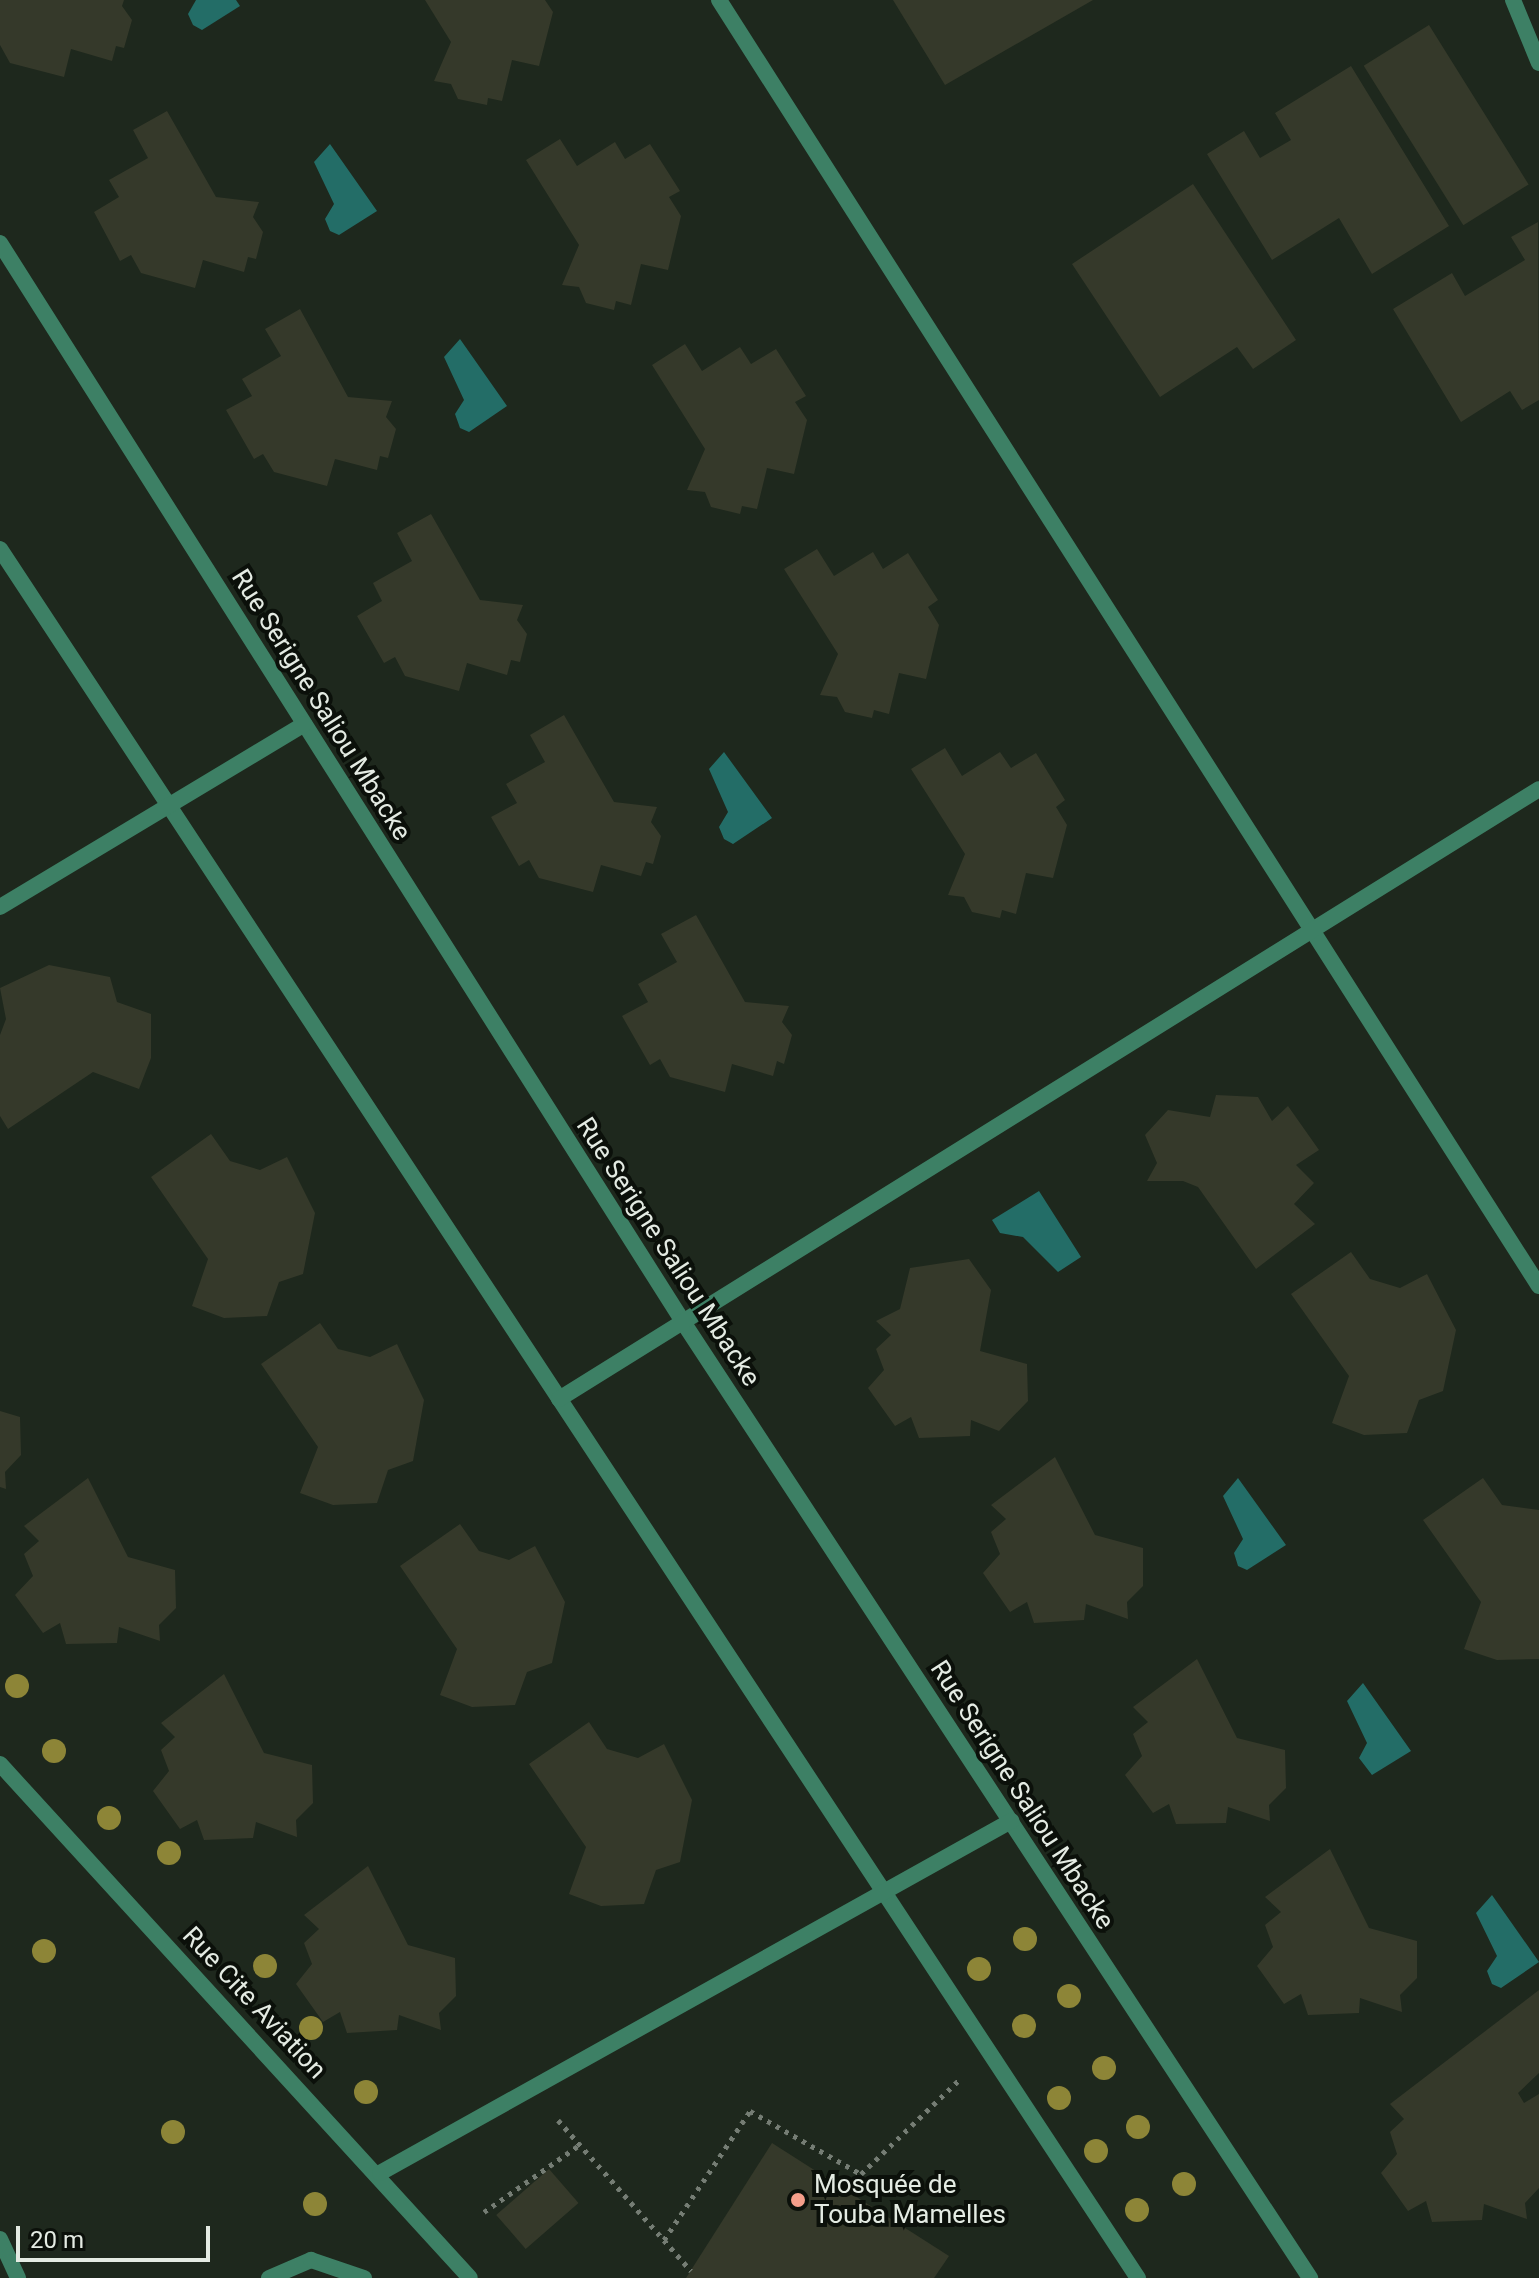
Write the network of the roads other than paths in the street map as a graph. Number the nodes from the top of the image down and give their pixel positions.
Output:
1 (719, 0) edge
2 (1513, 0) edge
3 (1539, 63) edge
4 (0, 243) edge
5 (0, 549) edge
6 (304, 724) junction
7 (1539, 789) edge
8 (167, 803) junction
9 (0, 907) edge
10 (1311, 929) junction
11 (1539, 1286) edge
12 (685, 1325) junction
13 (559, 1399) junction
14 (0, 1764) edge
15 (1011, 1821) junction
16 (883, 1890) junction
17 (380, 2173) junction
18 (0, 2239) edge
19 (18, 2278) edge
20 (269, 2278) edge
21 (364, 2278) edge
22 (470, 2278) edge
23 (1138, 2278) edge
24 (1310, 2278) edge

1 - 10 street
2 - 3 street
4 - 6 street, Rue Serigne Saliou Mbacke
5 - 8 street
6 - 8 street
6 - 12 street, Rue Serigne Saliou Mbacke
7 - 10 street
8 - 9 street
8 - 13 street
10 - 11 street
10 - 12 street
12 - 13 street
12 - 15 street, Rue Serigne Saliou Mbacke
13 - 16 street
14 - 17 street, Rue Cite Aviation
15 - 16 street
15 - 24 street, Rue Serigne Saliou Mbacke
16 - 17 street
16 - 23 street
17 - 22 street, Rue Cite Aviation
18 - 19 street
20 - 21 street

